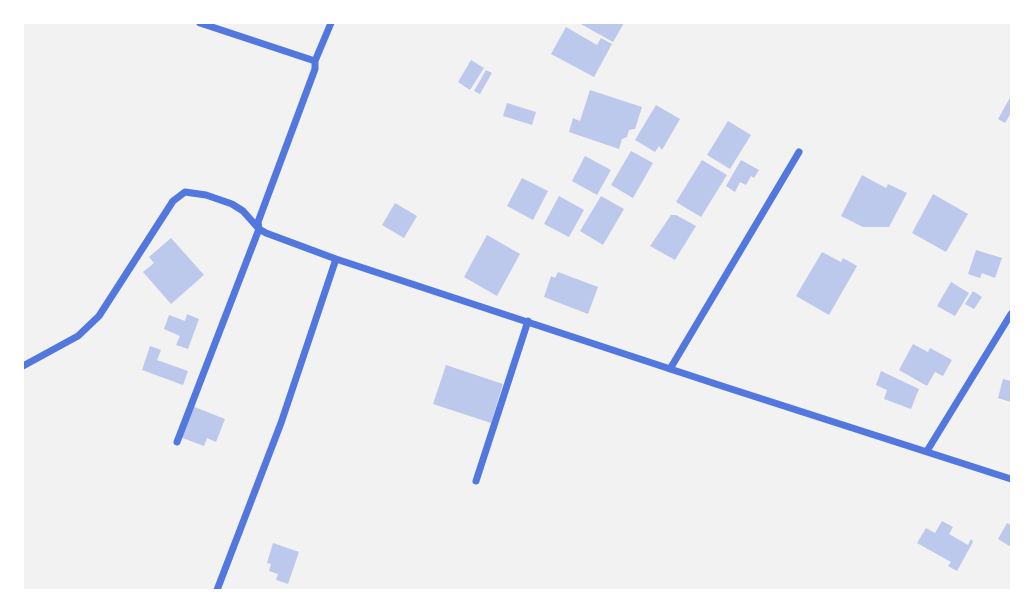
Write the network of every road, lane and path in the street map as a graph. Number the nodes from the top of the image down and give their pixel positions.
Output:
1 (200, 23) edge
2 (331, 23) edge
3 (315, 61) junction
4 (799, 152) dead end
5 (259, 229) junction
6 (336, 259) junction
7 (1011, 314) edge
8 (528, 321) junction
9 (23, 366) edge
10 (670, 369) junction
11 (177, 442) dead end
12 (927, 451) junction
13 (1011, 479) edge
14 (476, 481) dead end
15 (217, 590) edge

1 - 3 street
2 - 3 street
3 - 5 street
4 - 10 street
5 - 6 street
5 - 9 street
5 - 11 street
6 - 8 street
6 - 15 street
7 - 12 street
8 - 10 street
8 - 14 street
10 - 12 street
12 - 13 street

